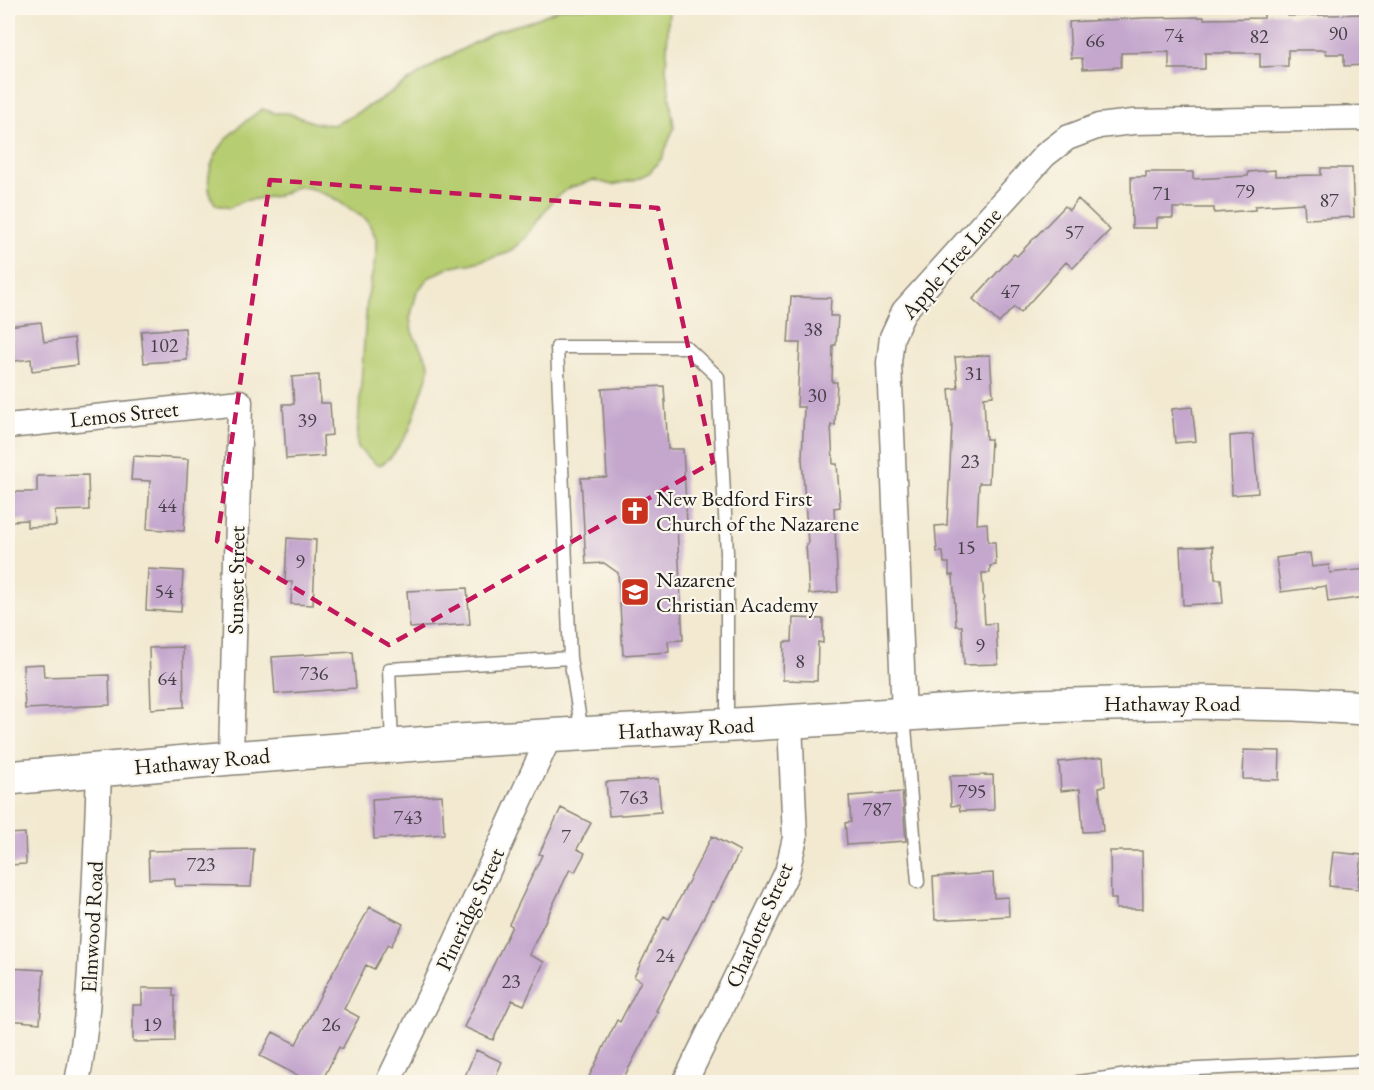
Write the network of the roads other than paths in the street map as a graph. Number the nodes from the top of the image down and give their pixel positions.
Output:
1 (1366, 118) edge
2 (240, 402) joint
3 (8, 426) edge
4 (570, 658) junction
5 (1366, 708) edge
6 (904, 714) junction
7 (790, 722) junction
8 (727, 726) junction
9 (583, 734) junction
10 (550, 735) junction
11 (392, 746) junction
12 (231, 758) junction
13 (99, 771) junction
14 (8, 778) edge
15 (918, 882) dead end
16 (1366, 1061) edge
17 (1135, 1078) edge
18 (76, 1083) edge
19 (388, 1083) edge
20 (685, 1083) edge
21 (1078, 1083) edge

1 - 6 street, Apple Tree Lane
2 - 3 street, Lemos Street
2 - 12 street, Sunset Street
4 - 8 lane
4 - 9 lane
4 - 11 lane
5 - 6 main road, Hathaway Road
6 - 7 main road, Hathaway Road
6 - 15 lane
7 - 8 main road, Hathaway Road
7 - 20 street, Charlotte Street
8 - 9 main road, Hathaway Road
9 - 10 main road, Hathaway Road
10 - 11 main road, Hathaway Road
10 - 19 street, Pineridge Street
11 - 12 main road, Hathaway Road
12 - 13 main road, Hathaway Road
13 - 14 main road, Hathaway Road
13 - 18 street, Elmwood Road
16 - 17 lane
17 - 21 lane

